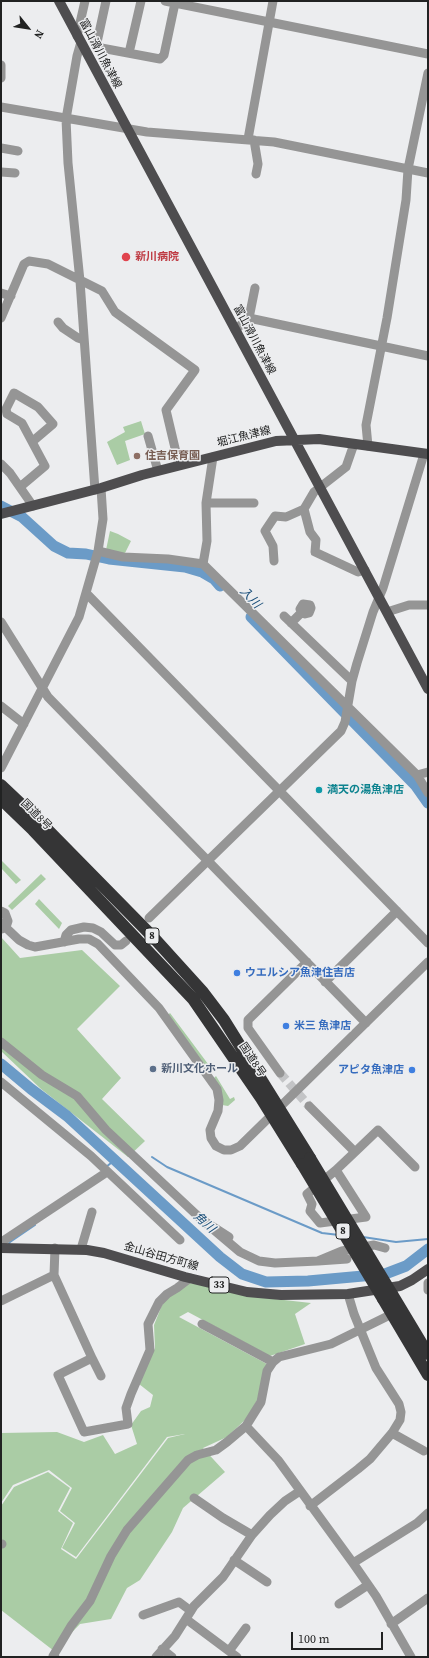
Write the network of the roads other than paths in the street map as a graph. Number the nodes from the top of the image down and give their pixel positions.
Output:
1 (58, 1) edge
2 (85, 1) edge
3 (106, 1) edge
4 (141, 1) edge
5 (165, 1) edge
6 (273, 1) edge
7 (175, 3) junction
8 (269, 22) junction
9 (79, 39) junction
10 (129, 54) junction
11 (428, 54) edge
12 (1, 65) edge
13 (428, 73) edge
14 (1, 78) edge
15 (1, 106) edge
16 (66, 119) junction
17 (126, 128) junction
18 (251, 140) junction
19 (1, 148) edge
20 (18, 151) dead end
21 (408, 169) junction
22 (1, 172) edge
23 (15, 172) dead end
24 (428, 173) edge
25 (256, 174) dead end
26 (80, 281) junction
27 (255, 288) dead end
28 (1, 293) edge
29 (12, 296) junction
30 (1, 318) edge
31 (250, 318) junction
32 (58, 322) dead end
33 (234, 330) junction
34 (84, 340) junction
35 (380, 346) junction
36 (428, 356) edge
37 (148, 436) dead end
38 (295, 440) junction
39 (33, 441) junction
40 (354, 444) junction
41 (368, 446) junction
42 (426, 454) edge
43 (213, 457) junction
44 (1, 464) edge
45 (179, 465) junction
46 (158, 471) junction
47 (20, 487) junction
48 (321, 488) junction
49 (98, 489) junction
50 (206, 503) junction
51 (254, 503) dead end
52 (33, 506) junction
53 (304, 509) junction
54 (1, 514) edge
55 (98, 551) junction
56 (274, 561) dead end
57 (203, 564) junction
58 (365, 570) junction
59 (87, 594) junction
60 (379, 598) junction
61 (428, 606) edge
62 (302, 612) dead end
63 (386, 612) junction
64 (284, 616) dead end
65 (1, 622) edge
66 (291, 623) junction
67 (352, 681) junction
68 (43, 689) junction
69 (428, 689) edge
70 (1, 706) edge
71 (348, 708) junction
72 (24, 724) junction
73 (1, 768) edge
74 (428, 772) edge
75 (418, 775) junction
76 (1, 785) edge
77 (280, 791) junction
78 (428, 793) edge
79 (1, 799) edge
80 (207, 860) junction
81 (1, 911) edge
82 (397, 911) junction
83 (149, 918) dead end
84 (3, 926) edge
85 (126, 941) dead end
86 (64, 942) junction
87 (428, 943) edge
88 (307, 962) junction
89 (428, 962) edge
90 (325, 982) junction
91 (366, 1023) junction
92 (1, 1042) edge
93 (280, 1073) tunnel mouth
94 (1, 1082) edge
95 (309, 1106) tunnel mouth
96 (275, 1112) junction
97 (355, 1152) junction
98 (415, 1167) dead end
99 (336, 1170) junction
100 (107, 1172) junction
101 (92, 1212) dead end
102 (201, 1219) junction
103 (229, 1237) dead end
104 (180, 1240) dead end
105 (4, 1248) edge
106 (55, 1248) junction
107 (385, 1248) dead end
108 (81, 1249) junction
109 (347, 1259) dead end
110 (318, 1260) junction
111 (428, 1269) edge
112 (54, 1275) junction
113 (190, 1278) junction
114 (428, 1283) edge
115 (428, 1290) edge
116 (348, 1294) junction
117 (388, 1296) junction
118 (1, 1301) edge
119 (392, 1314) junction
120 (202, 1324) dead end
121 (360, 1329) junction
122 (428, 1354) edge
123 (92, 1358) junction
124 (273, 1362) junction
125 (428, 1375) edge
126 (101, 1376) dead end
127 (246, 1426) junction
128 (392, 1433) junction
129 (424, 1451) dead end
130 (300, 1491) junction
131 (194, 1498) dead end
132 (310, 1506) junction
133 (428, 1513) edge
134 (252, 1535) junction
135 (234, 1560) junction
136 (353, 1563) junction
137 (267, 1582) dead end
138 (368, 1584) junction
139 (428, 1598) edge
140 (339, 1604) dead end
141 (191, 1611) junction
142 (143, 1615) dead end
143 (186, 1619) junction
144 (391, 1624) junction
145 (246, 1628) dead end
146 (162, 1649) junction
147 (229, 1651) junction
148 (55, 1657) edge
149 (156, 1657) edge
150 (172, 1657) edge
151 (237, 1657) edge
152 (411, 1657) edge

1 - 9 main road, 富山滑川魚津線
2 - 9 street
3 - 10 street
4 - 10 street
5 - 7 street
6 - 8 street
7 - 8 street
7 - 10 street
8 - 11 street
8 - 18 street
9 - 16 street
9 - 17 main road, 富山滑川魚津線
12 - 14 street
13 - 21 street
15 - 16 street
16 - 17 street
16 - 26 street
17 - 18 street
17 - 33 main road, 富山滑川魚津線
18 - 21 street
18 - 25 street
19 - 20 street
21 - 24 street
21 - 35 street
22 - 23 street
26 - 29 street
26 - 34 street
26 - 45 street
27 - 31 street
28 - 29 street
29 - 30 street
31 - 33 street
31 - 35 street
32 - 34 street
33 - 38 main road, 富山滑川魚津線
34 - 49 street
35 - 36 street
35 - 41 street
37 - 46 street
38 - 40 main road, 堀江魚津線
38 - 43 main road, 堀江魚津線
38 - 48 main road, 富山滑川魚津線
39 - 39 street
39 - 47 street
40 - 41 main road, 堀江魚津線
40 - 48 street
41 - 42 main road, 堀江魚津線
42 - 60 street
43 - 45 main road, 堀江魚津線
43 - 50 street
44 - 47 street
45 - 46 main road, 堀江魚津線
46 - 49 main road, 堀江魚津線
47 - 52 street
48 - 53 street
48 - 58 main road, 富山滑川魚津線
49 - 52 main road, 堀江魚津線
49 - 55 street
50 - 51 street
50 - 57 street
52 - 54 main road, 堀江魚津線
53 - 56 street
53 - 58 street
55 - 57 street
55 - 59 street
57 - 71 street
58 - 60 main road, 富山滑川魚津線
59 - 68 street
59 - 77 street
60 - 63 main road, 富山滑川魚津線
60 - 67 street
61 - 63 street
62 - 66 street
63 - 69 main road, 富山滑川魚津線
64 - 66 street
65 - 68 street
66 - 67 street
67 - 71 street
68 - 72 street
68 - 80 street
70 - 72 street
71 - 75 street
71 - 77 street
72 - 73 street
74 - 75 street
75 - 78 street
76 - 96 highway, 国道8号 / 8
77 - 80 street
77 - 82 street
79 - 96 highway, 国道8号 / 8
80 - 83 street
80 - 88 street
81 - 84 street
82 - 87 street
82 - 90 street
84 - 86 street
85 - 86 street
86 - 96 street
88 - 90 street
88 - 93 street
89 - 91 street
90 - 91 street
91 - 96 street
92 - 102 street
94 - 100 street
95 - 97 street
96 - 117 highway, 国道8号 / 8, bridge
97 - 98 street
97 - 99 street
99 - 99 street
100 - 104 street
100 - 105 street
101 - 108 street
102 - 103 street
102 - 110 street
105 - 106 main road, 金山谷田方町線 / 33
106 - 108 main road, 金山谷田方町線 / 33
106 - 112 street
107 - 110 street
108 - 113 main road, 金山谷田方町線 / 33
109 - 110 street
111 - 116 main road, 金山谷田方町線 / 33
112 - 118 street
112 - 123 street
113 - 116 main road, 金山谷田方町線 / 33
113 - 123 street
114 - 115 street
116 - 121 street
117 - 119 highway, 国道8号 / 8
117 - 122 highway, 国道8号 / 8
119 - 121 street
119 - 125 highway, 国道8号 / 8
120 - 124 street
121 - 124 street
121 - 128 street
123 - 126 street
124 - 127 street
127 - 130 street
127 - 148 street
128 - 129 street
128 - 132 street
130 - 132 street
130 - 134 street
131 - 134 street
132 - 136 street
133 - 136 street
134 - 135 street
135 - 137 street
135 - 141 street
136 - 138 street
138 - 140 street
138 - 144 street
139 - 144 street
141 - 142 street
141 - 143 street
143 - 146 street
143 - 147 street
144 - 152 street
145 - 147 street
146 - 149 street
146 - 150 street
147 - 151 street

